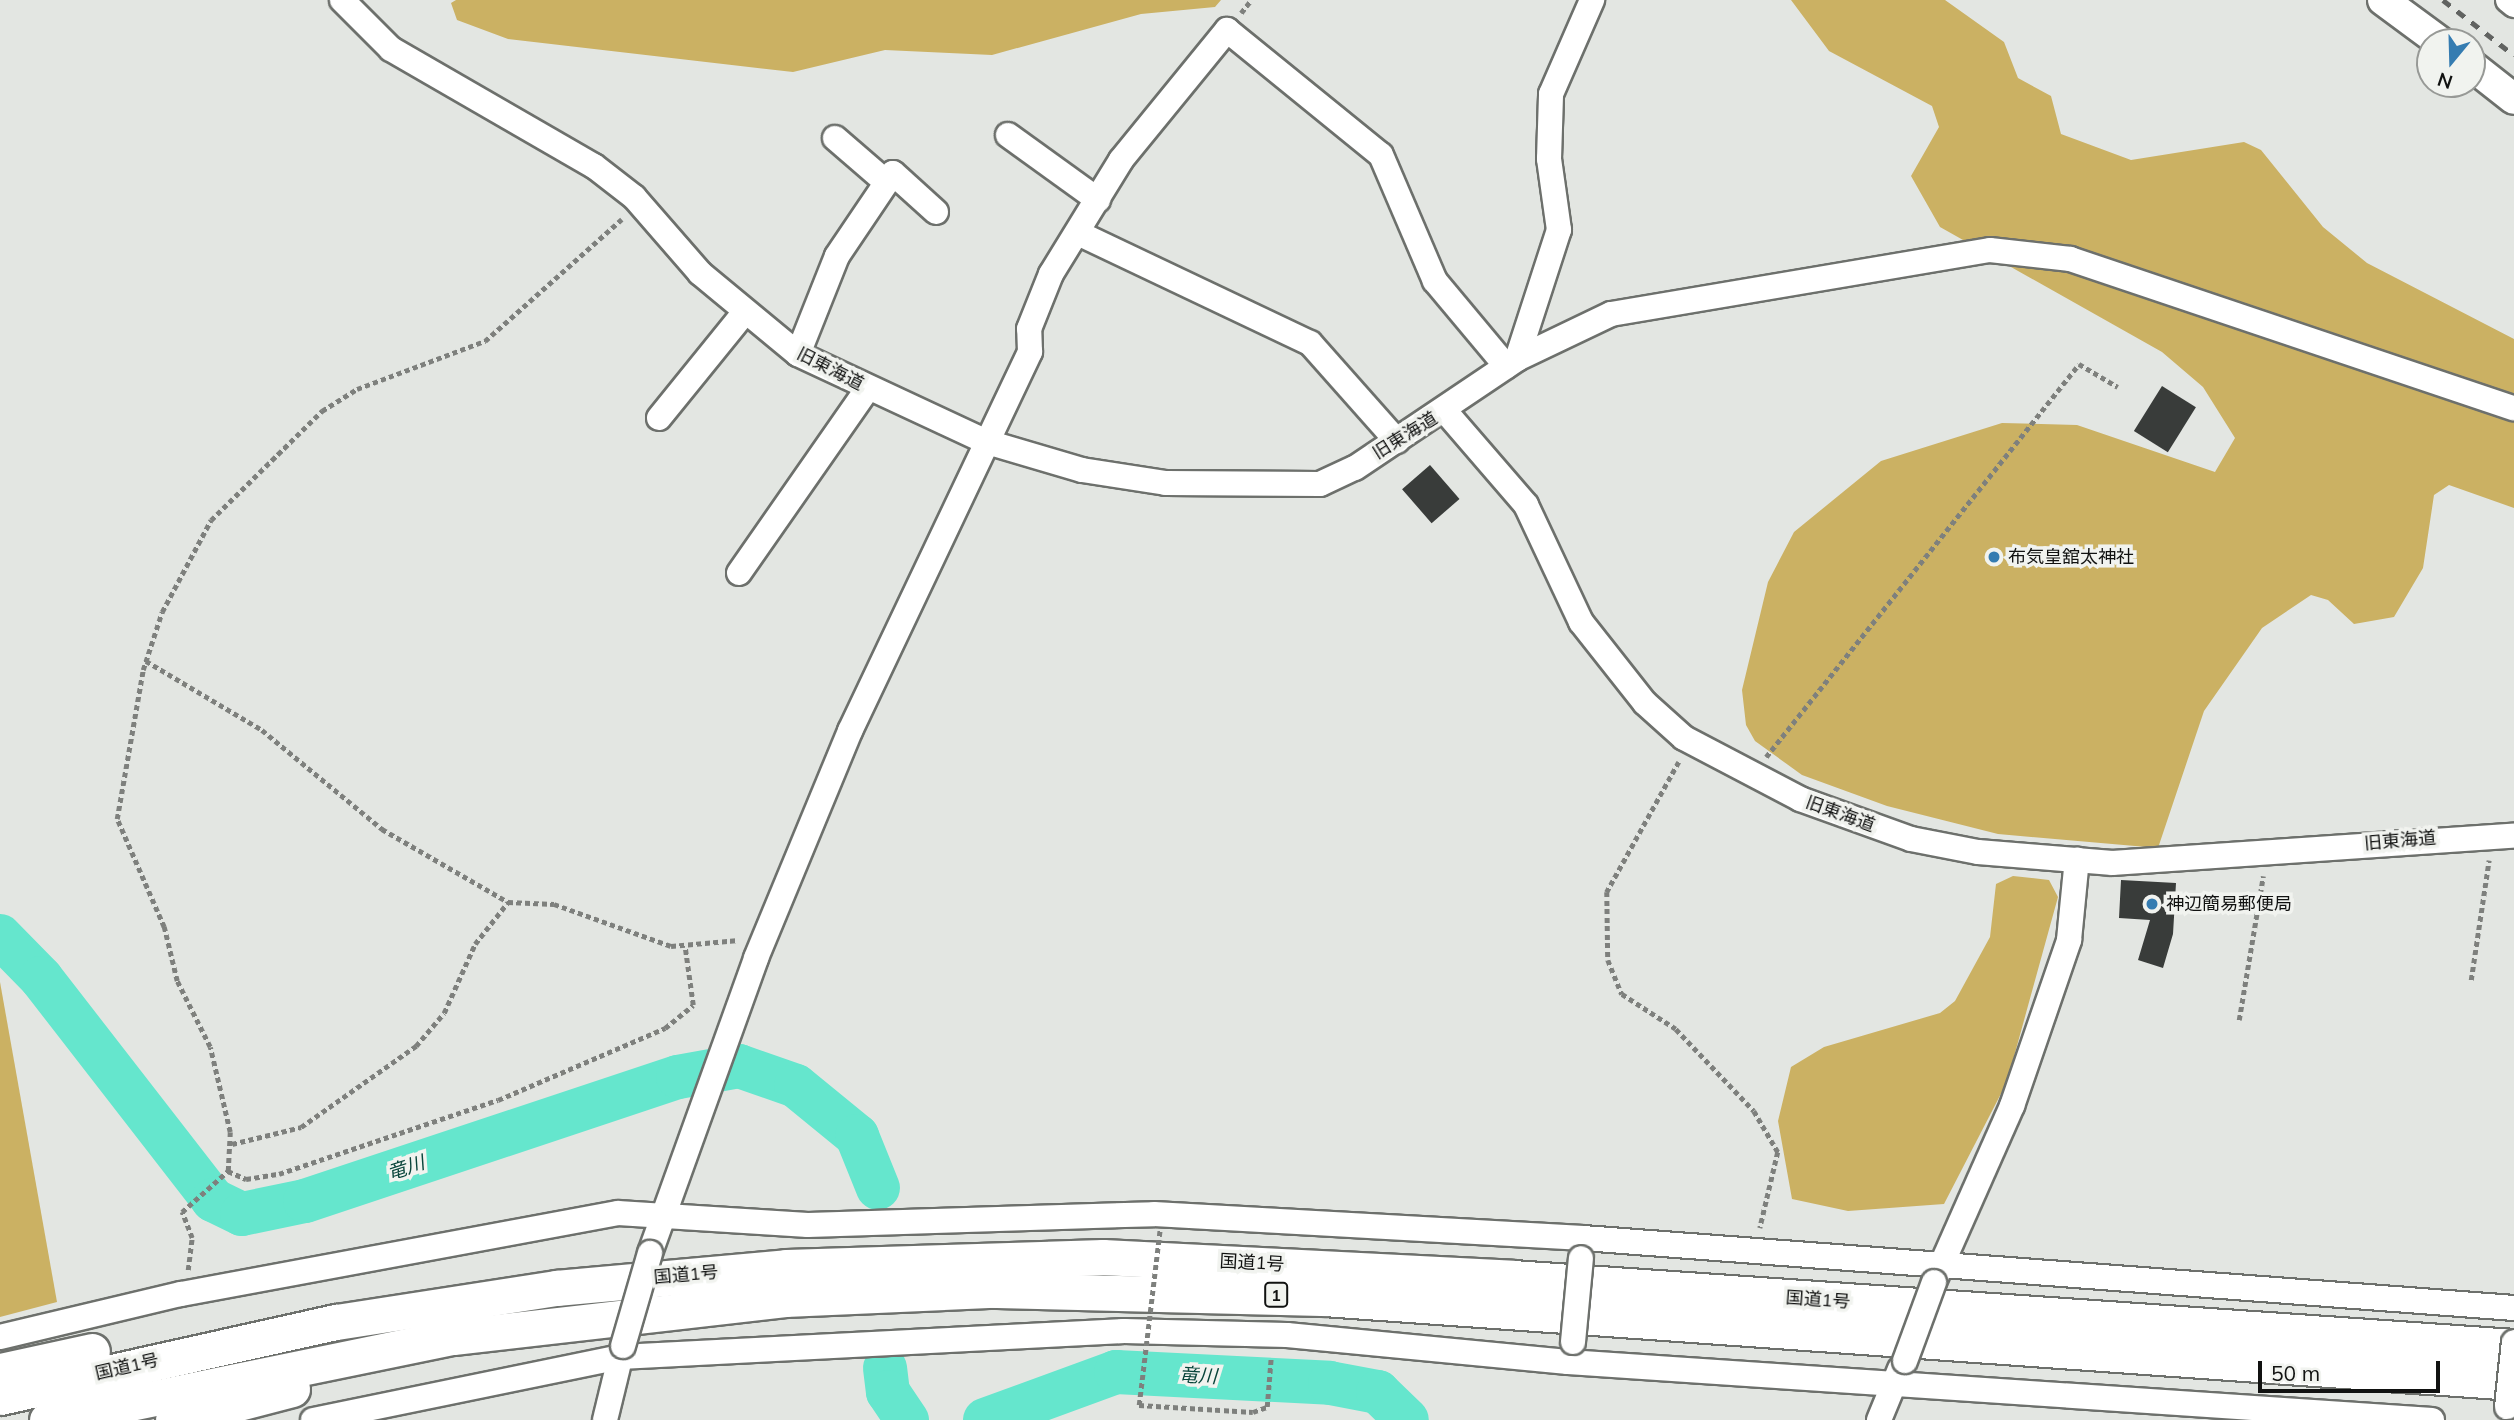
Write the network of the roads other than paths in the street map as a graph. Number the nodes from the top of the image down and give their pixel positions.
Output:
1 (342, 0) edge
2 (1592, 0) edge
3 (2383, 0) edge
4 (2508, 0) edge
5 (2514, 5) edge
6 (2421, 28) edge
7 (2486, 77) edge
8 (2514, 99) edge
9 (1008, 135) dead end
10 (835, 138) dead end
11 (886, 182) junction
12 (1098, 200) junction
13 (936, 212) dead end
14 (1078, 233) junction
15 (744, 313) junction
16 (798, 354) junction
17 (1512, 363) junction
18 (868, 388) junction
19 (2514, 408) edge
20 (1445, 411) junction
21 (659, 418) dead end
22 (1397, 441) junction
23 (988, 442) junction
24 (739, 573) dead end
25 (2503, 835) edge
26 (2077, 859) junction
27 (662, 1214) junction
28 (1582, 1248) junction
29 (1937, 1275) junction
30 (556, 1288) junction
31 (2514, 1308) edge
32 (555, 1323) junction
33 (0, 1336) edge
34 (2514, 1347) edge
35 (622, 1352) junction
36 (1571, 1352) junction
37 (0, 1371) edge
38 (1898, 1371) junction
39 (0, 1397) edge
40 (2508, 1403) edge
41 (47, 1420) edge
42 (173, 1420) edge
43 (313, 1420) edge
44 (605, 1420) edge
45 (1879, 1420) edge
46 (2432, 1420) edge

1 - 15 street, 旧東海道
2 - 17 street
3 - 6 main road
4 - 5 street
7 - 8 main road
9 - 12 street
10 - 11 street
11 - 13 street
11 - 16 street
12 - 14 street
12 - 17 street
14 - 22 street
14 - 23 street
15 - 16 street, 旧東海道
15 - 21 street
16 - 18 street, 旧東海道
17 - 19 street
17 - 20 street
18 - 23 street, 旧東海道
18 - 24 street
20 - 22 street, 旧東海道
20 - 26 street, 旧東海道
22 - 23 street, 旧東海道
23 - 27 street
25 - 26 street, 旧東海道
26 - 29 street
27 - 28 street
27 - 33 street
27 - 35 street, bridge
28 - 29 street
28 - 36 street, bridge
29 - 31 street
29 - 38 street, bridge
30 - 34 highway, 国道1号 / 1
30 - 37 highway
30 - 39 highway, 国道1号 / 1
32 - 40 highway, 国道1号 / 1
32 - 41 highway, 国道1号 / 1
32 - 42 highway
34 - 40 street, bridge
35 - 36 street
35 - 43 street
35 - 44 street
36 - 38 street
38 - 45 street
38 - 46 street

